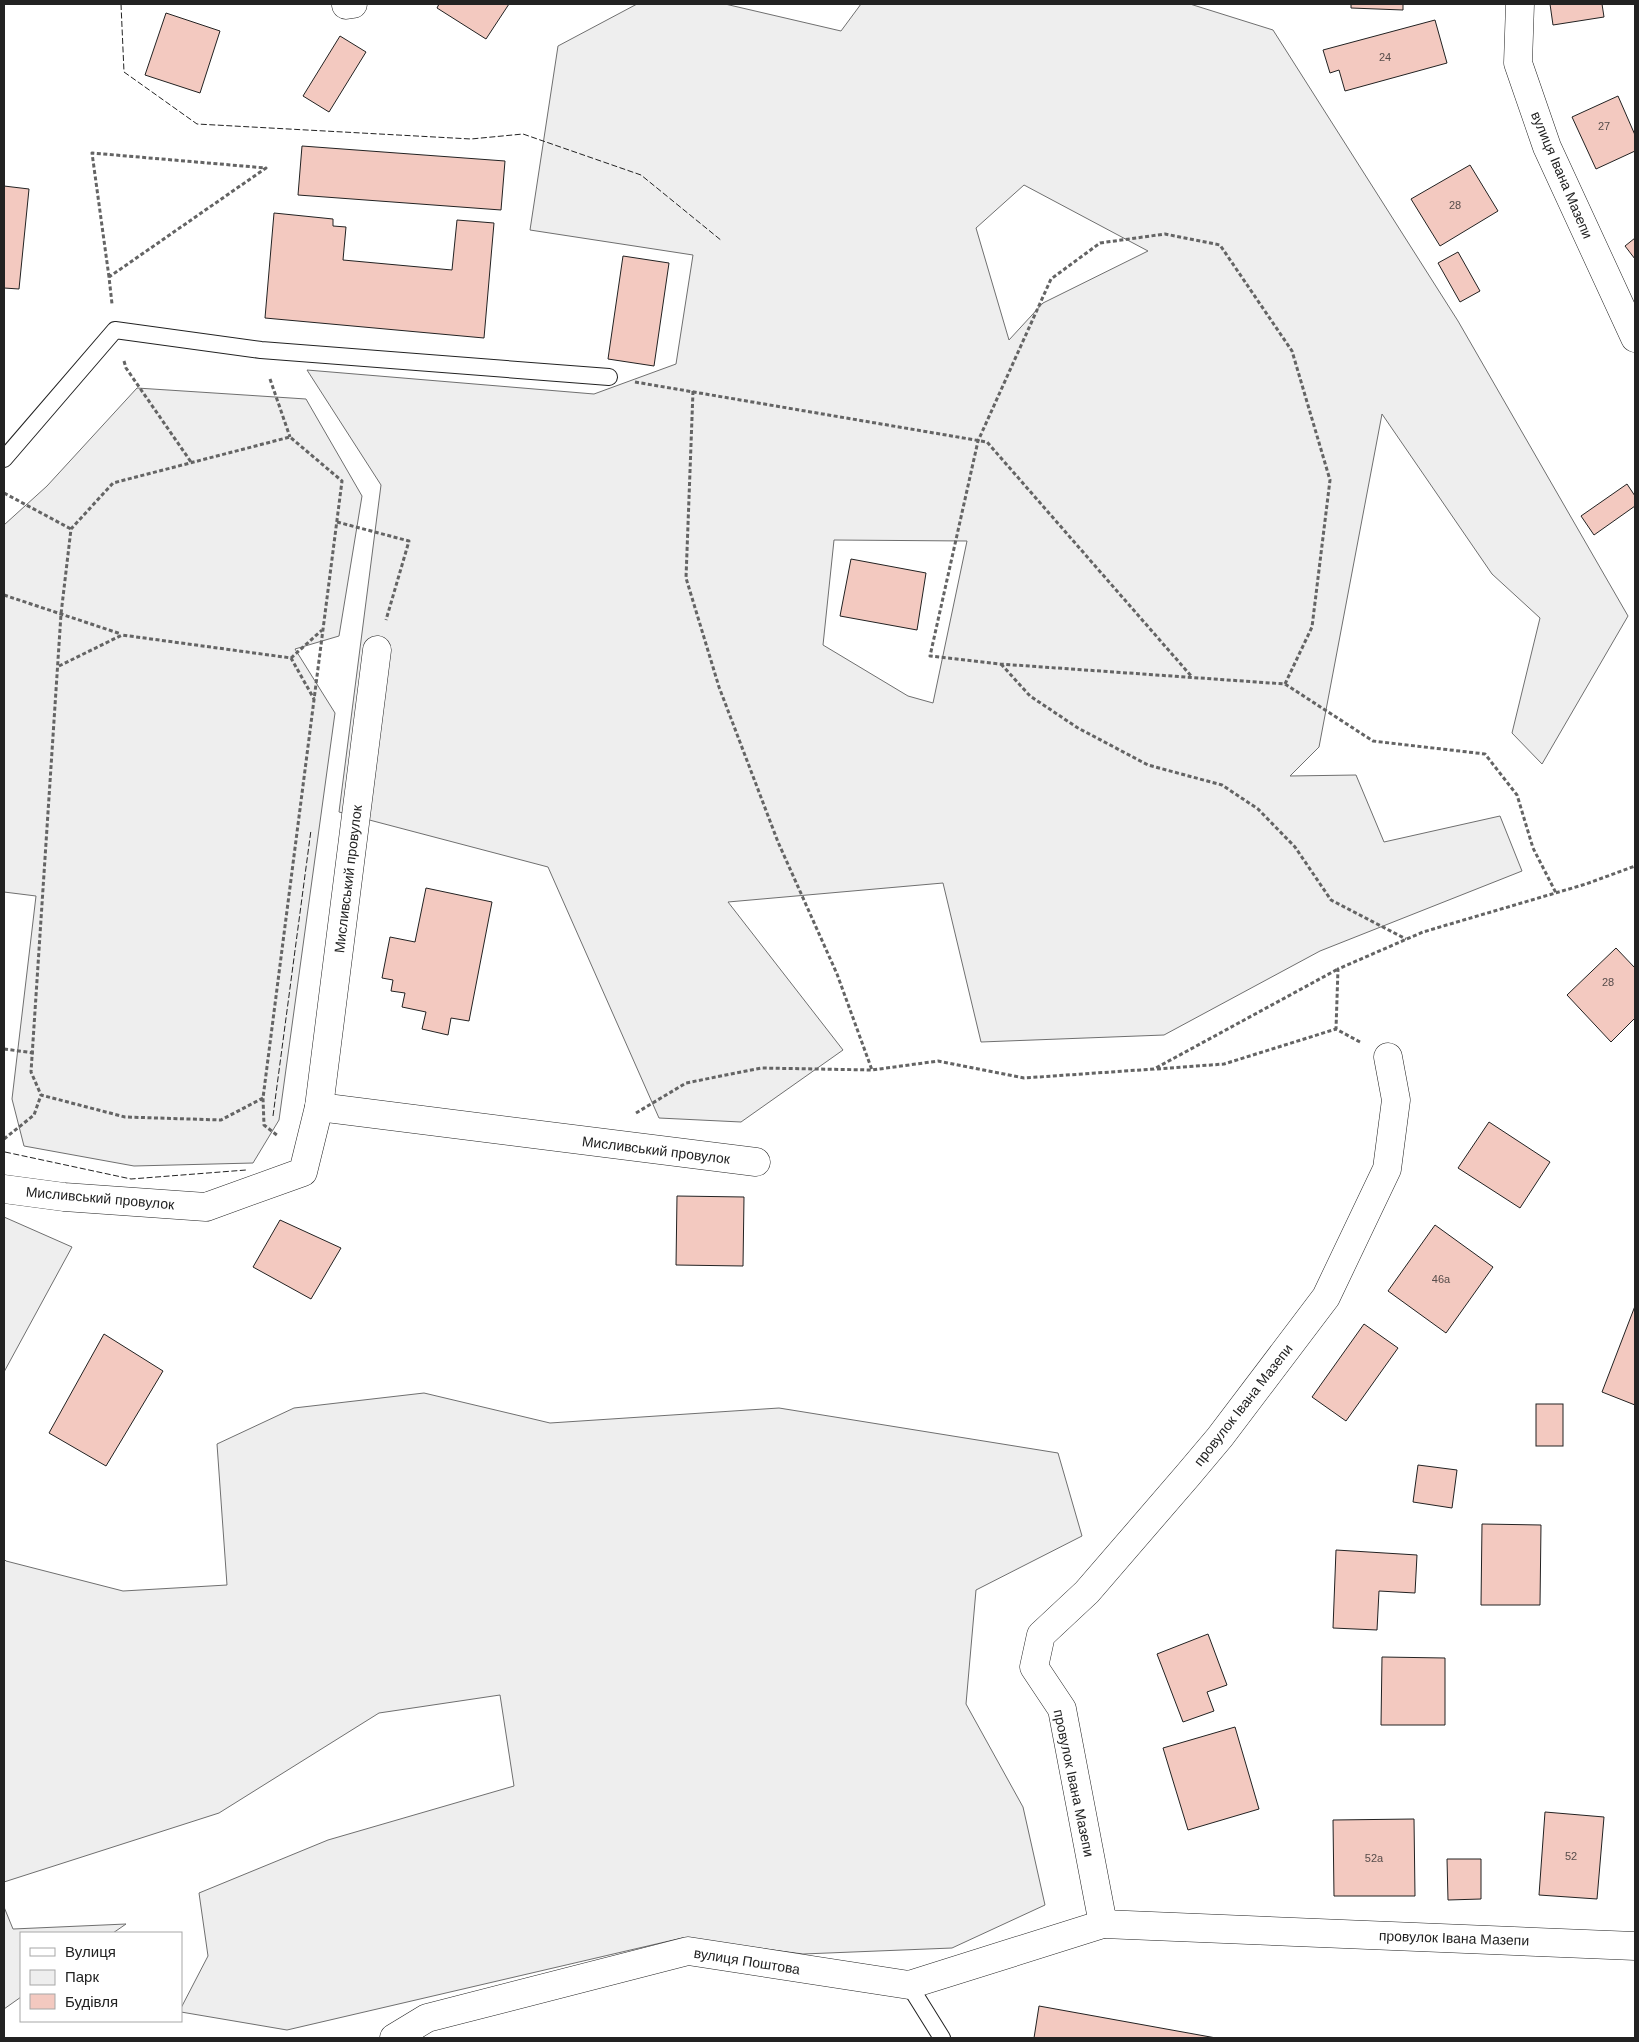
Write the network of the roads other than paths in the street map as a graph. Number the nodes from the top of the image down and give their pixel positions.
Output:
1 (1520, 4) edge
2 (1635, 338) edge
3 (610, 377) road end
4 (4, 459) edge
5 (377, 650) road end
6 (1388, 1057) road end
7 (319, 1107) junction
8 (756, 1162) dead end
9 (4, 1189) edge
10 (1103, 1924) junction
11 (1635, 1946) edge
12 (909, 1986) junction
13 (394, 2038) edge
14 (942, 2038) edge

1 - 2 street, вулиця Івана Мазепи
3 - 4 lane
5 - 7 street, Мисливський провулок
6 - 10 street, провулок Івана Мазепи
7 - 8 street, Мисливський провулок
7 - 9 street, Мисливський провулок
10 - 11 street, провулок Івана Мазепи
10 - 12 street, вулиця Поштова
12 - 13 street, вулиця Поштова
12 - 14 lane

